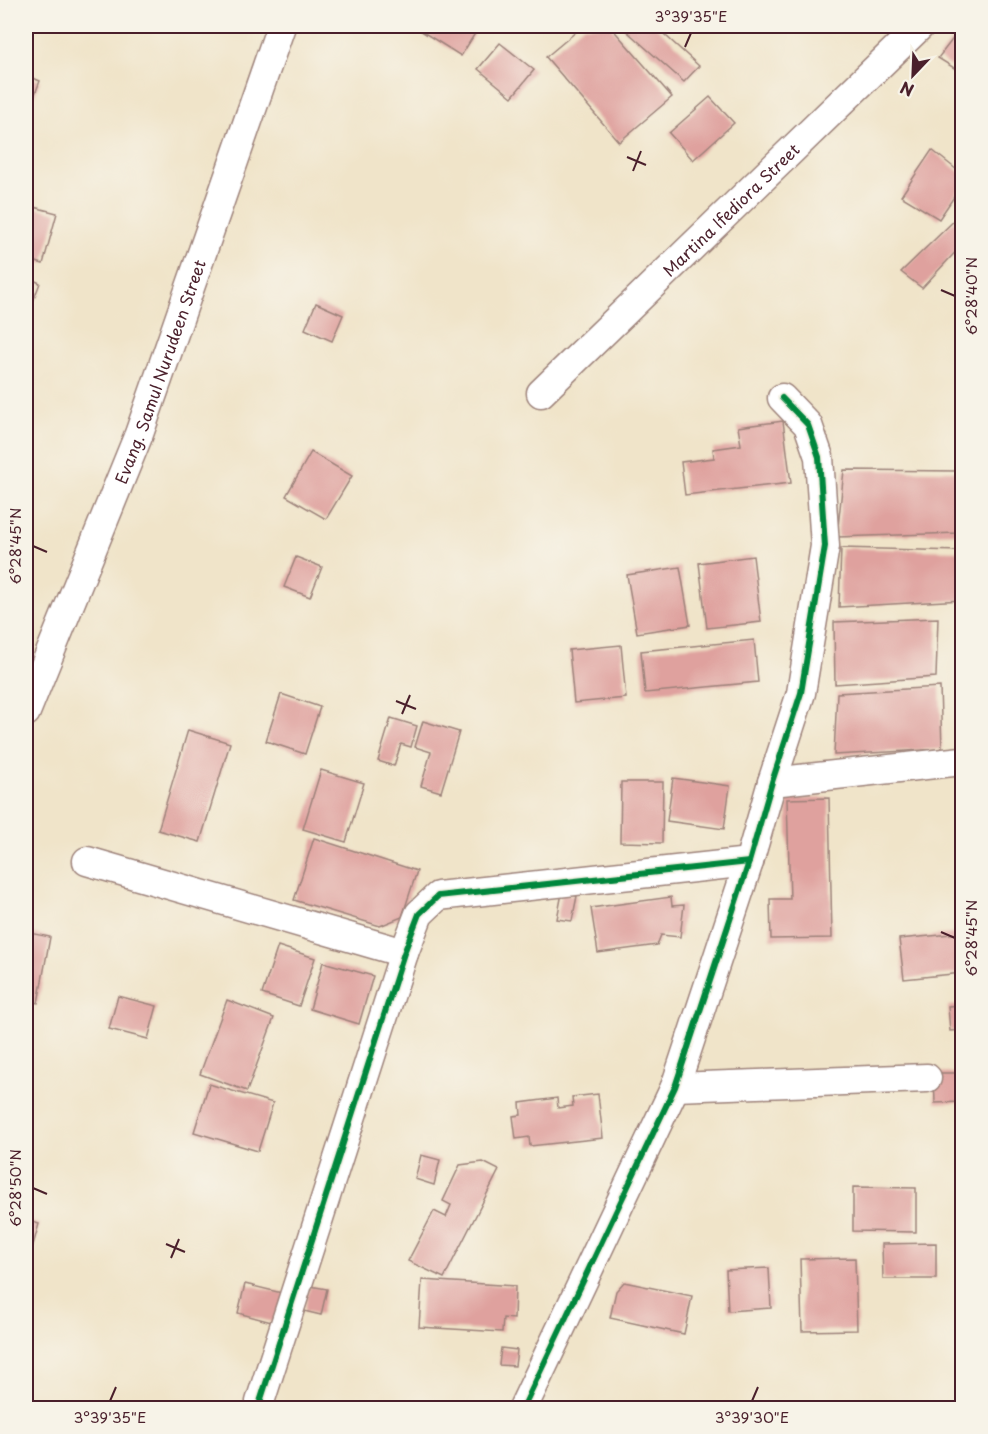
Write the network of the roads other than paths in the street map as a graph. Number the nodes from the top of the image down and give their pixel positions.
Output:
1 (281, 26) edge
2 (920, 26) edge
3 (541, 393) dead end
4 (782, 398) dead end
5 (26, 712) edge
6 (963, 761) edge
7 (772, 782) junction
8 (87, 861) dead end
9 (749, 862) junction
10 (404, 953) junction
11 (927, 1078) dead end
12 (675, 1087) junction
13 (261, 1402) dead end
14 (523, 1408) edge

1 - 5 street, Evang. Samul Nurudeen Street
2 - 3 street, Martina Ifediora Street
4 - 7 street
6 - 7 street
7 - 9 street
8 - 10 street
9 - 10 street
9 - 12 street
10 - 13 street
11 - 12 street
12 - 14 street

